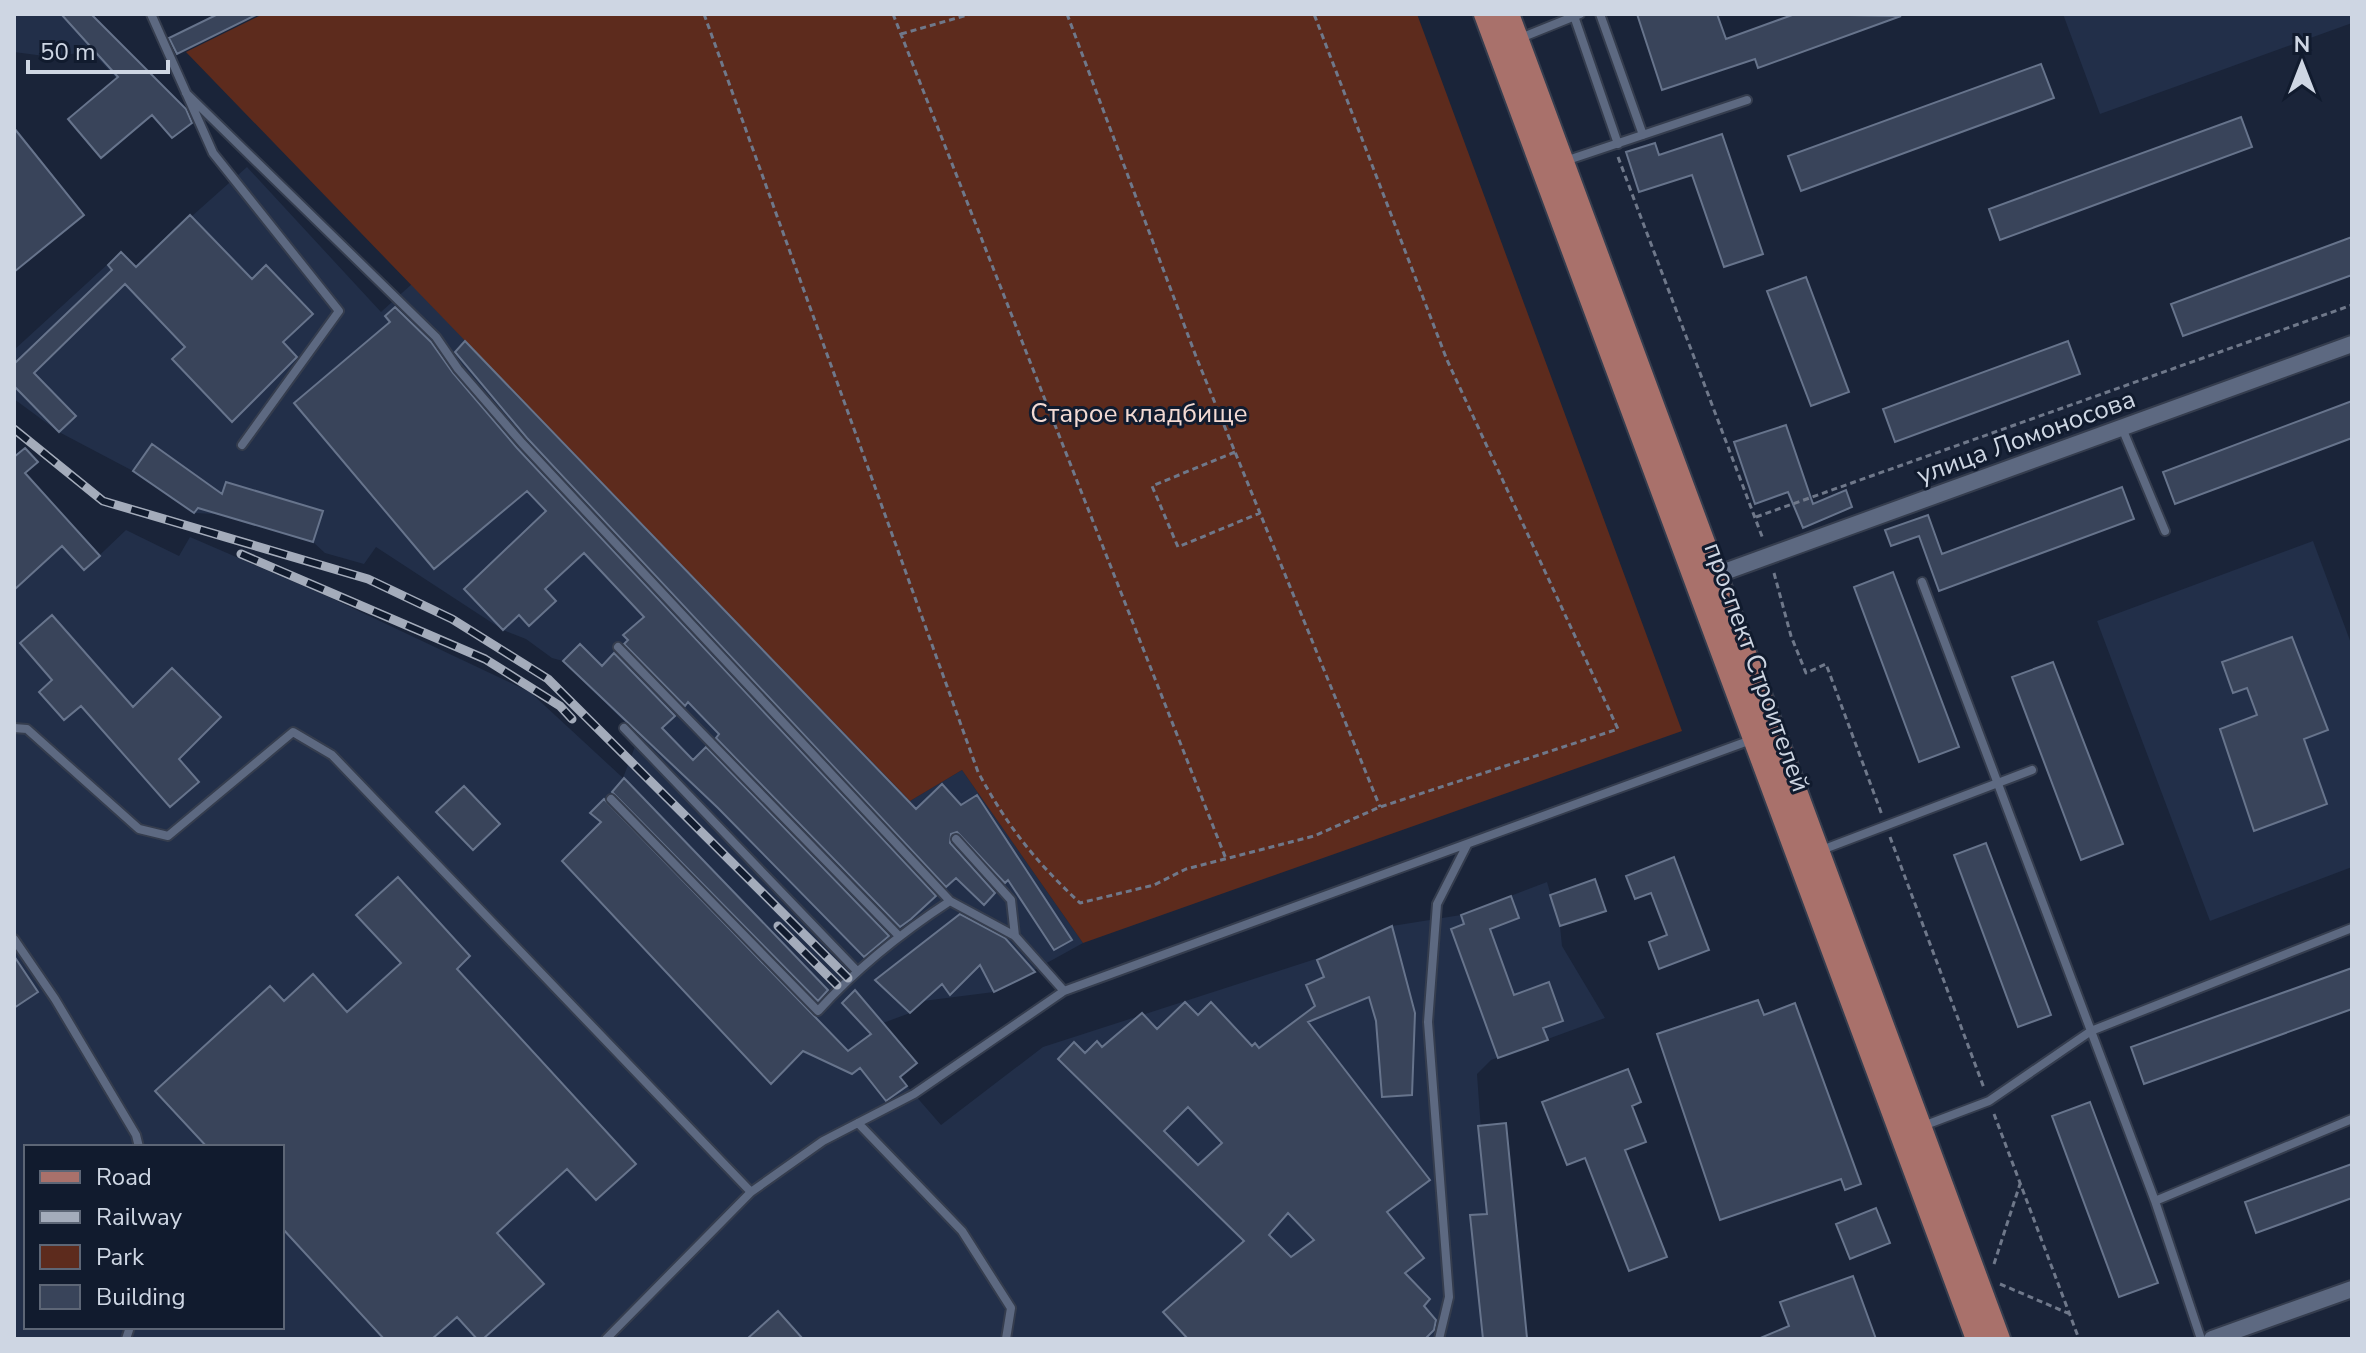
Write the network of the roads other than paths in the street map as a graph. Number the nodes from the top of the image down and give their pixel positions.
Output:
1 (151, 14) edge
2 (1485, 14) edge
3 (1508, 14) edge
4 (1600, 14) edge
5 (1577, 15) edge
6 (1518, 39) junction
7 (186, 93) junction
8 (1747, 100) dead end
9 (1643, 135) junction
10 (1616, 144) junction
11 (1563, 162) junction
12 (2352, 344) edge
13 (2122, 428) junction
14 (242, 445) dead end
15 (2165, 531) dead end
16 (1716, 575) junction
17 (1922, 582) dead end
18 (618, 647) dead end
19 (14, 728) edge
20 (624, 728) dead end
21 (1764, 736) junction
22 (2032, 770) dead end
23 (1998, 784) junction
24 (611, 799) dead end
25 (956, 839) dead end
26 (1467, 844) junction
27 (1819, 851) junction
28 (950, 901) junction
29 (2352, 928) edge
30 (898, 935) junction
31 (1015, 936) junction
32 (14, 939) edge
33 (857, 971) junction
34 (1064, 991) junction
35 (2091, 1031) junction
36 (2352, 1119) edge
37 (858, 1123) junction
38 (1920, 1127) junction
39 (138, 1145) edge
40 (751, 1192) junction
41 (2155, 1201) junction
42 (2352, 1289) edge
43 (606, 1339) edge
44 (1006, 1339) edge
45 (1439, 1339) edge
46 (1977, 1339) edge
47 (1999, 1339) edge
48 (2201, 1339) edge
49 (2212, 1339) edge

1 - 7 lane
2 - 21 main road, проспект Строителей
3 - 6 main road, проспект Строителей
4 - 9 lane
5 - 6 lane
5 - 10 lane
6 - 11 main road, проспект Строителей
7 - 14 lane
7 - 28 lane
8 - 9 lane
9 - 10 lane
10 - 11 lane
11 - 16 main road, проспект Строителей
12 - 13 street, улица Ломоносова
13 - 15 lane
13 - 16 street, улица Ломоносова
16 - 21 main road, проспект Строителей
17 - 23 lane
18 - 30 lane
19 - 40 lane
20 - 33 lane
21 - 26 lane
21 - 27 main road, проспект Строителей
21 - 46 main road, проспект Строителей
22 - 23 lane
23 - 27 lane
23 - 35 lane
24 - 33 lane
25 - 31 lane
26 - 34 lane
26 - 45 lane
27 - 38 main road, проспект Строителей
28 - 30 lane
28 - 31 lane
29 - 35 lane
30 - 33 lane
31 - 34 lane
32 - 39 lane
34 - 37 lane
35 - 38 lane
35 - 41 lane
36 - 41 lane
37 - 40 lane
37 - 44 lane
38 - 47 main road, проспект Строителей
40 - 43 lane
41 - 48 lane
42 - 49 street

